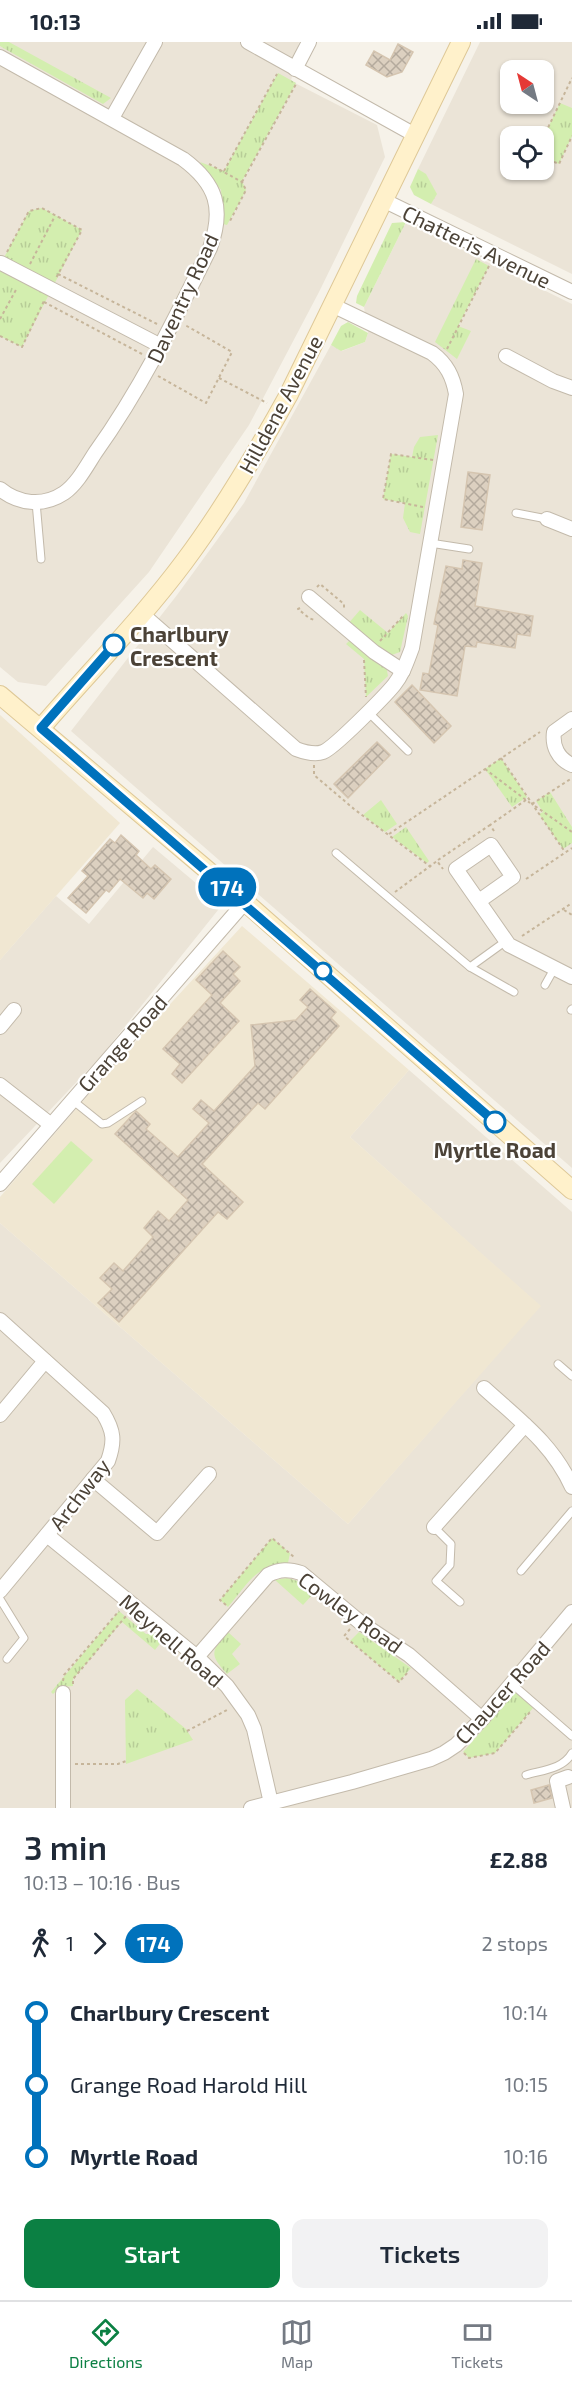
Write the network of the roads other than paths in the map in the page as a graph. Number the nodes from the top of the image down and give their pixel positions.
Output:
1 (155, 42) edge
2 (248, 42) edge
3 (309, 42) edge
4 (461, 42) edge
5 (0, 57) edge
6 (294, 68) junction
7 (112, 118) junction
8 (415, 135) junction
9 (382, 200) junction
10 (1, 262) edge
11 (572, 292) edge
12 (332, 305) junction
13 (161, 346) junction
14 (506, 356) dead end
15 (572, 388) edge
16 (0, 489) edge
17 (36, 502) junction
18 (516, 513) dead end
19 (547, 519) joint
20 (572, 529) edge
21 (430, 543) junction
22 (470, 549) dead end
23 (41, 559) dead end
24 (309, 597) dead end
25 (142, 614) junction
26 (404, 671) junction
27 (0, 695) edge
28 (368, 711) junction
29 (572, 719) edge
30 (41, 728) junction
31 (408, 751) dead end
32 (572, 765) edge
33 (336, 853) dead end
34 (479, 901) junction
35 (245, 902) junction
36 (508, 943) junction
37 (470, 967) junction
38 (554, 969) junction
39 (572, 977) edge
40 (545, 985) dead end
41 (514, 992) dead end
42 (14, 1010) dead end
43 (0, 1027) edge
44 (0, 1085) edge
45 (71, 1100) junction
46 (142, 1101) dead end
47 (50, 1124) junction
48 (0, 1184) edge
49 (572, 1190) edge
50 (0, 1320) edge
51 (45, 1361) junction
52 (558, 1364) dead end
53 (572, 1376) edge
54 (484, 1388) dead end
55 (0, 1415) edge
56 (525, 1425) junction
57 (209, 1474) dead end
58 (93, 1479) junction
59 (572, 1487) edge
60 (572, 1511) edge
61 (434, 1527) joint
62 (47, 1535) junction
63 (521, 1570) dead end
64 (0, 1591) edge
65 (0, 1599) edge
66 (460, 1602) dead end
67 (572, 1612) edge
68 (197, 1657) junction
69 (7, 1659) dead end
70 (512, 1684) junction
71 (63, 1690) road end
72 (482, 1719) junction
73 (572, 1736) edge
74 (572, 1753) edge
75 (526, 1775) dead end
76 (568, 1777) dead end
77 (271, 1803) junction
78 (63, 1808) edge
79 (251, 1808) edge
80 (563, 1808) edge

1 - 7 street
2 - 6 street
3 - 6 street
4 - 8 street, Hilldene Avenue
5 - 7 street, Daventry Road
6 - 8 street
7 - 13 street, Daventry Road
8 - 9 street, Hilldene Avenue
9 - 11 street, Chatteris Avenue
9 - 12 street, Hilldene Avenue
10 - 13 street
12 - 21 street
12 - 25 street, Hilldene Avenue
13 - 17 street, Daventry Road
14 - 15 street
16 - 17 street
17 - 23 lane
18 - 19 lane
19 - 20 street
21 - 22 lane
21 - 26 street
24 - 26 street
25 - 28 street
25 - 30 street, Hilldene Avenue
26 - 28 street
27 - 30 street
28 - 31 lane
29 - 32 street
30 - 35 street
33 - 37 lane
34 - 34 street
34 - 36 street
35 - 45 street, Grange Road
35 - 49 street
36 - 37 lane
36 - 38 street
37 - 41 lane
38 - 39 street
38 - 40 lane
42 - 43 street
44 - 47 street
45 - 46 lane
45 - 47 street, Grange Road
47 - 48 street, Grange Road
50 - 51 street, Archway
51 - 55 street
51 - 58 street, Archway
52 - 53 lane
54 - 56 street
56 - 59 street
56 - 61 street
57 - 58 street
58 - 62 street, Archway
60 - 63 lane
61 - 66 lane
62 - 64 street, Archway
62 - 68 street, Meynell Road
65 - 69 lane
67 - 70 street, Chaucer Road
68 - 72 street, Cowley Road
68 - 77 street, Meynell Road
70 - 72 street, Chaucer Road
70 - 73 lane
71 - 78 street
72 - 77 street, Chaucer Road
74 - 75 lane
76 - 80 street
77 - 79 street, Chaucer Road

